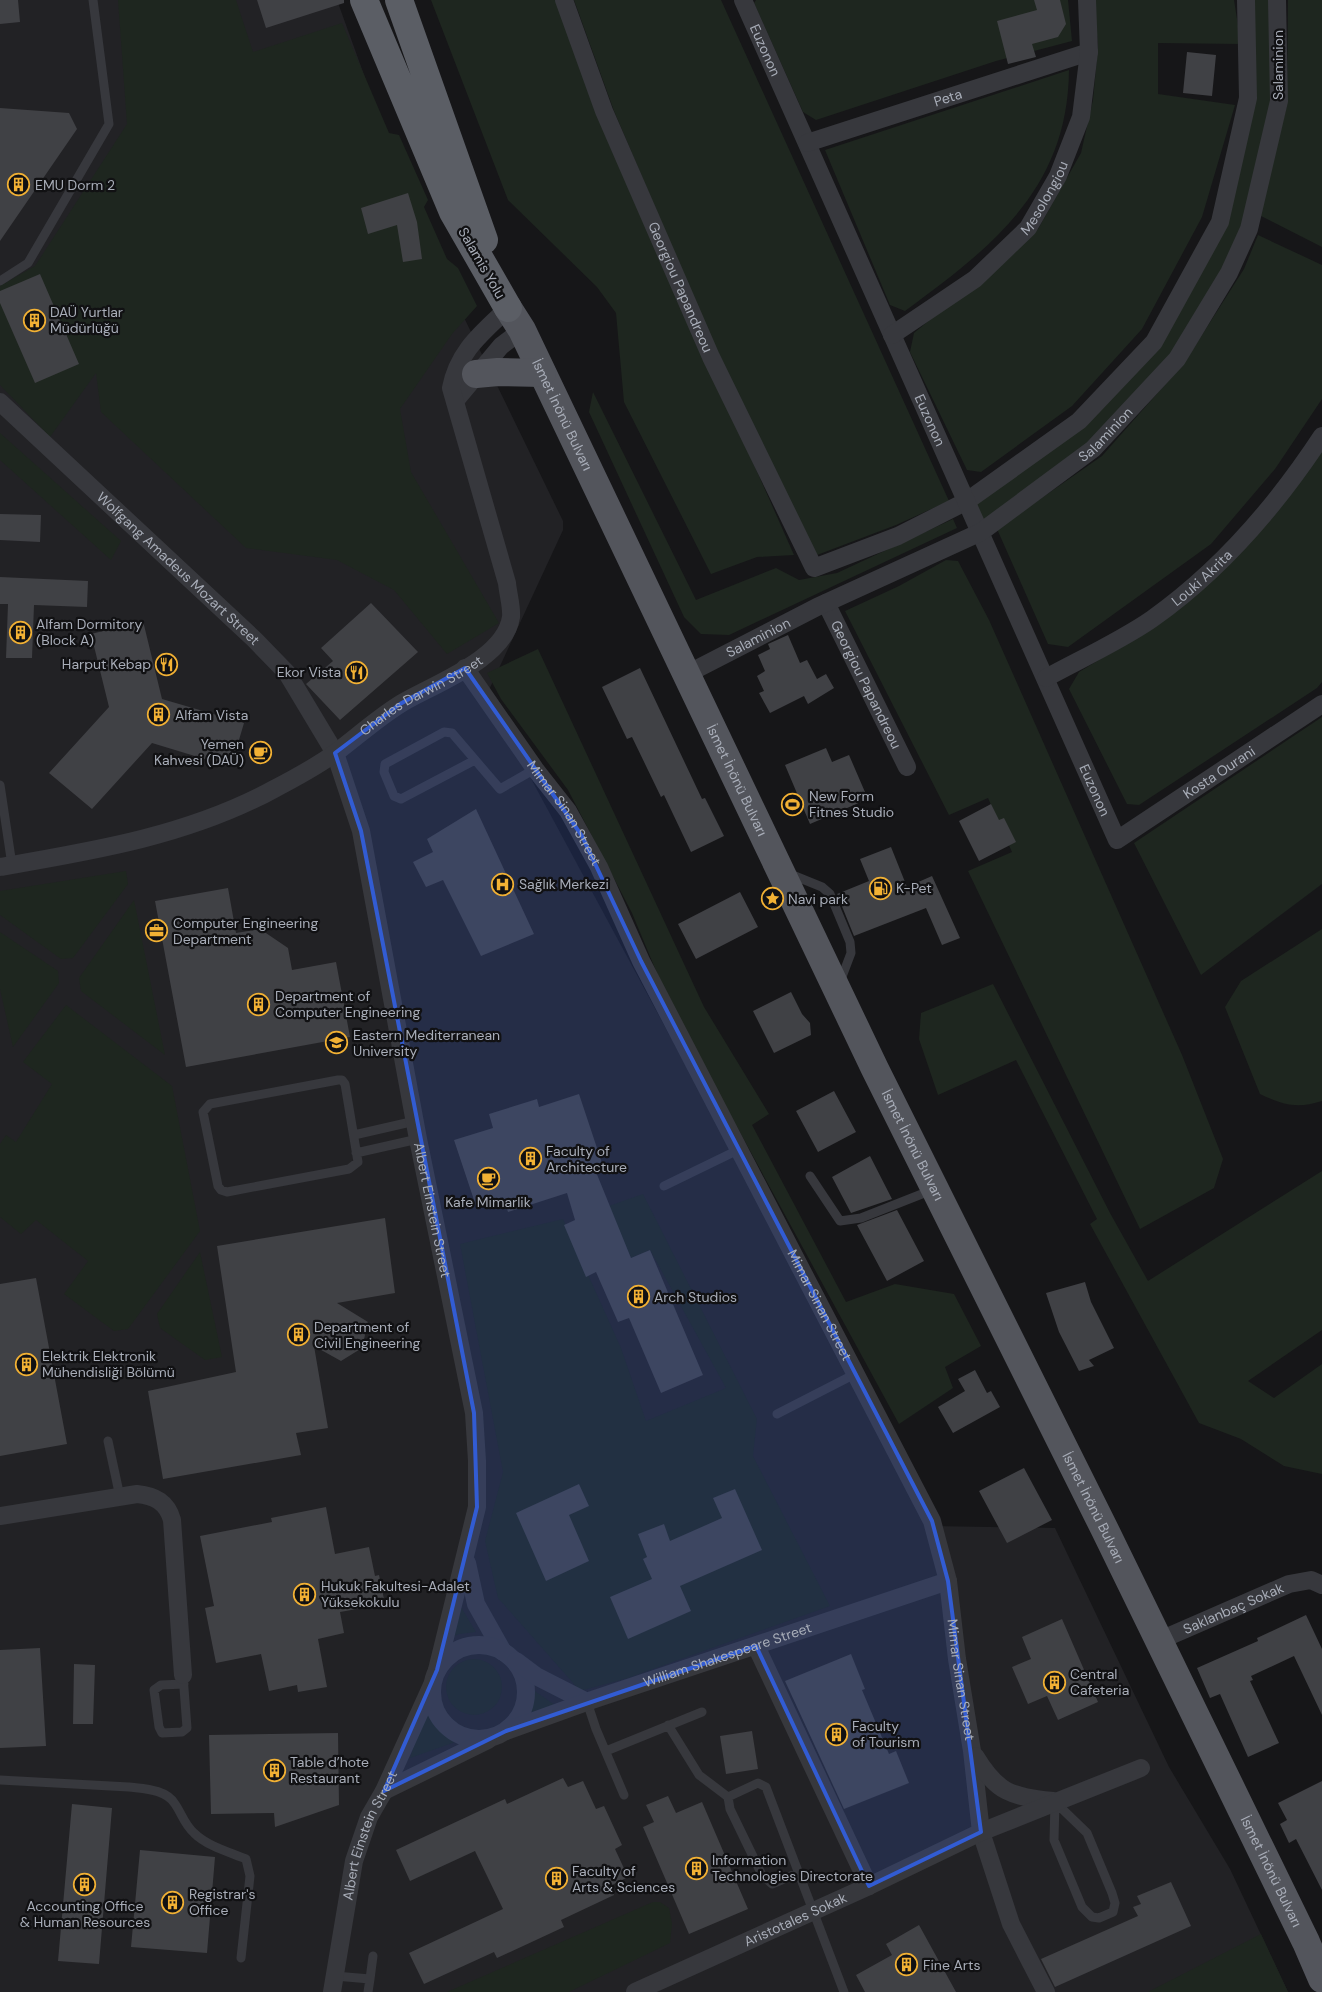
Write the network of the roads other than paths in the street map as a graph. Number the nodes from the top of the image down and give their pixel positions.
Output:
1 (93, 0) edge
2 (364, 0) edge
3 (398, 0) edge
4 (564, 0) edge
5 (743, 0) edge
6 (1087, 0) edge
7 (1246, 0) edge
8 (1277, 0) edge
9 (1089, 52) junction
10 (807, 143) junction
11 (0, 281) edge
12 (508, 308) junction
13 (522, 330) junction
14 (892, 335) junction
15 (476, 374) junction
16 (542, 374) junction
17 (455, 401) junction
18 (0, 402) edge
19 (1322, 436) edge
20 (967, 501) junction
21 (981, 532) junction
22 (814, 568) joint
23 (822, 605) junction
24 (465, 668) junction
25 (687, 674) junction
26 (1046, 678) junction
27 (1322, 704) edge
28 (335, 753) junction
29 (475, 760) junction
30 (907, 767) dead end
31 (535, 769) junction
32 (0, 785) edge
33 (2, 823) edge
34 (1118, 840) joint
35 (6, 866) edge
36 (415, 1121) junction
37 (354, 1135) junction
38 (418, 1139) junction
39 (738, 1150) junction
40 (356, 1153) junction
41 (810, 1176) dead end
42 (664, 1186) dead end
43 (934, 1189) junction
44 (855, 1374) junction
45 (777, 1414) dead end
46 (108, 1441) dead end
47 (120, 1497) junction
48 (0, 1516) edge
49 (466, 1555) junction
50 (948, 1581) junction
51 (1316, 1582) edge
52 (1158, 1641) junction
53 (756, 1646) junction
54 (508, 1655) junction
55 (434, 1678) junction
56 (184, 1679) junction
57 (587, 1702) junction
58 (702, 1712) dead end
59 (668, 1725) junction
60 (501, 1734) junction
61 (606, 1751) junction
62 (972, 1751) junction
63 (1141, 1768) dead end
64 (0, 1780) edge
65 (384, 1791) junction
66 (624, 1795) dead end
67 (728, 1797) junction
68 (1056, 1802) junction
69 (981, 1832) junction
70 (798, 1873) junction
71 (869, 1886) junction
72 (814, 1911) junction
73 (373, 1956) dead end
74 (241, 1958) dead end
75 (1322, 1979) edge
76 (370, 1980) junction
77 (334, 1984) edge
78 (368, 1992) edge
79 (635, 1992) edge
80 (844, 1992) edge
81 (1046, 1992) edge

1 - 11 lane
2 - 12 highway, Salamis Yolu
3 - 12 highway, Salamis Yolu
4 - 22 street, Georgiou Papandreou
5 - 10 street, Euzonon
6 - 9 street, Mesolongiou
7 - 20 street, Salaminion
8 - 21 street, Salaminion
9 - 10 street, Peta
9 - 14 street, Mesolongiou
10 - 14 street, Euzonon
12 - 13 main road, İsmet İnönü Bulvarı
12 - 17 street, Charles Darwin Street
13 - 15 street
13 - 16 main road, İsmet İnönü Bulvarı
14 - 20 street, Euzonon
15 - 16 main road
15 - 17 street
16 - 25 main road, İsmet İnönü Bulvarı
17 - 24 street, Charles Darwin Street
18 - 28 street, Wolfgang Amadeus Mozart Street
19 - 26 street, Louki Akrita
20 - 21 street, Euzonon
20 - 22 street, Salaminion
21 - 23 street, Salaminion
21 - 26 street, Euzonon
23 - 25 street, Salaminion
23 - 30 street, Georgiou Papandreou
24 - 28 street, Charles Darwin Street
24 - 31 street, Mimar Sinan Street
25 - 43 main road, İsmet İnönü Bulvarı
26 - 34 street, Euzonon
27 - 34 street, Kosta Ourani
28 - 35 street, Charles Darwin Street
28 - 36 street, Albert Einstein Street
29 - 29 lane
29 - 31 lane
31 - 39 street, Mimar Sinan Street
32 - 33 lane
33 - 35 lane
36 - 37 lane
36 - 38 street, Albert Einstein Street
37 - 40 lane
37 - 40 lane
38 - 40 lane
38 - 49 street, Albert Einstein Street
39 - 42 lane
39 - 44 street, Mimar Sinan Street
41 - 43 lane
43 - 52 main road, İsmet İnönü Bulvarı
44 - 45 lane
44 - 50 street, Mimar Sinan Street
46 - 47 lane
47 - 48 street
47 - 56 street
49 - 54 street
49 - 55 street, Albert Einstein Street
50 - 53 street, William Shakespeare Street
50 - 62 street, Mimar Sinan Street
51 - 52 street, Saklanbaç Sokak
52 - 75 main road, İsmet İnönü Bulvarı
53 - 57 street, William Shakespeare Street
53 - 71 street
54 - 55 street
54 - 57 street
54 - 60 street
55 - 60 street
55 - 65 street, Albert Einstein Street
56 - 56 lane
57 - 60 street, William Shakespeare Street
57 - 61 lane
58 - 59 lane
59 - 61 lane
59 - 67 lane
60 - 65 street, William Shakespeare Street
61 - 66 lane
62 - 68 street
62 - 69 street, Mimar Sinan Street
63 - 68 street, Aristotales Sokak
64 - 74 lane
65 - 77 street, Albert Einstein Street
67 - 70 lane
67 - 70 lane
68 - 68 lane
68 - 69 street, Aristotales Sokak
69 - 71 street, Aristotales Sokak
69 - 81 street, Mimar Sinan Street
70 - 72 lane
71 - 72 street, Aristotales Sokak
72 - 79 street, Aristotales Sokak
72 - 80 lane
73 - 76 lane
76 - 77 lane
76 - 78 lane

